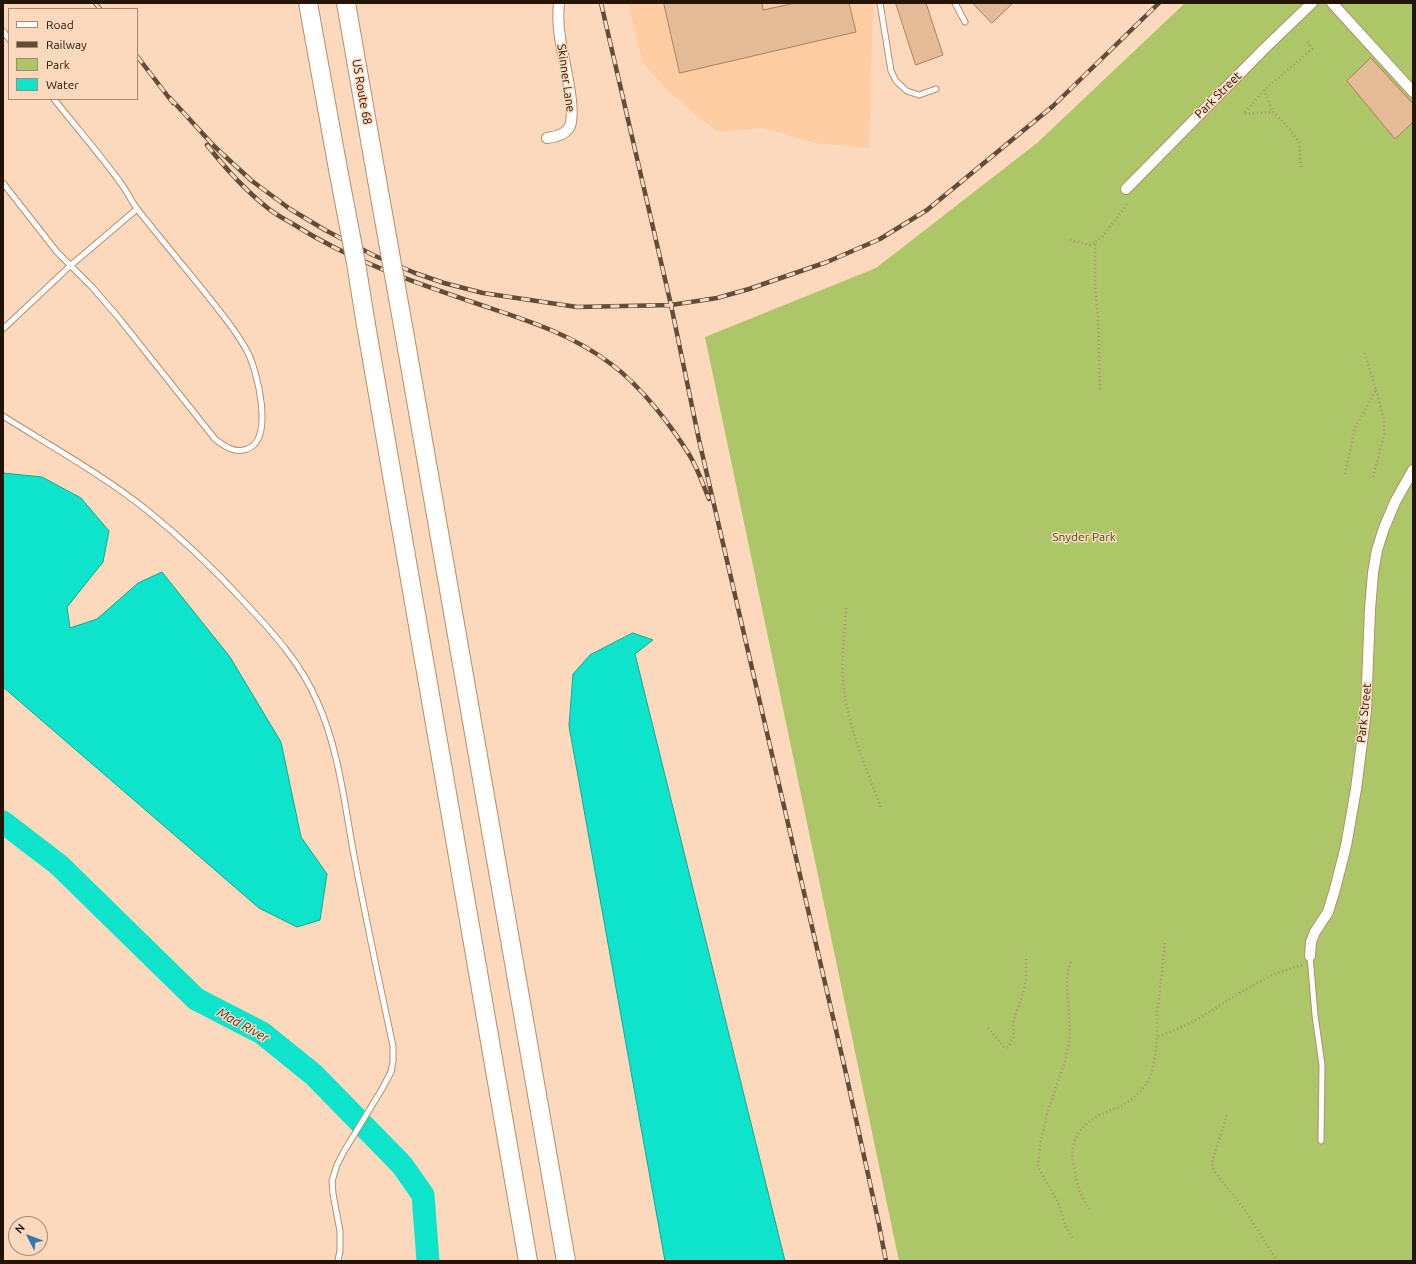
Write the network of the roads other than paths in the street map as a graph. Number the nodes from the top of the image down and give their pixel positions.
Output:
1 (308, 3) edge
2 (346, 3) edge
3 (559, 3) edge
4 (880, 3) edge
5 (955, 3) edge
6 (1312, 3) edge
7 (1332, 3) edge
8 (965, 22) dead end
9 (936, 89) dead end
10 (1413, 92) edge
11 (55, 100) edge
12 (547, 138) dead end
13 (3, 183) edge
14 (1126, 189) dead end
15 (137, 209) junction
16 (70, 266) junction
17 (3, 329) edge
18 (3, 416) edge
19 (1413, 470) edge
20 (1307, 960) joint
21 (1321, 1141) dead end
22 (338, 1261) edge
23 (528, 1261) edge
24 (566, 1261) edge

1 - 23 highway, bridge
2 - 24 highway, US Route 68, bridge
3 - 12 street, Skinner Lane
4 - 9 lane
5 - 8 lane
6 - 14 street, Park Street
7 - 10 street
11 - 15 lane
13 - 16 lane
15 - 16 lane
15 - 16 lane
16 - 17 lane
18 - 22 lane
19 - 20 street, Park Street
20 - 21 lane

